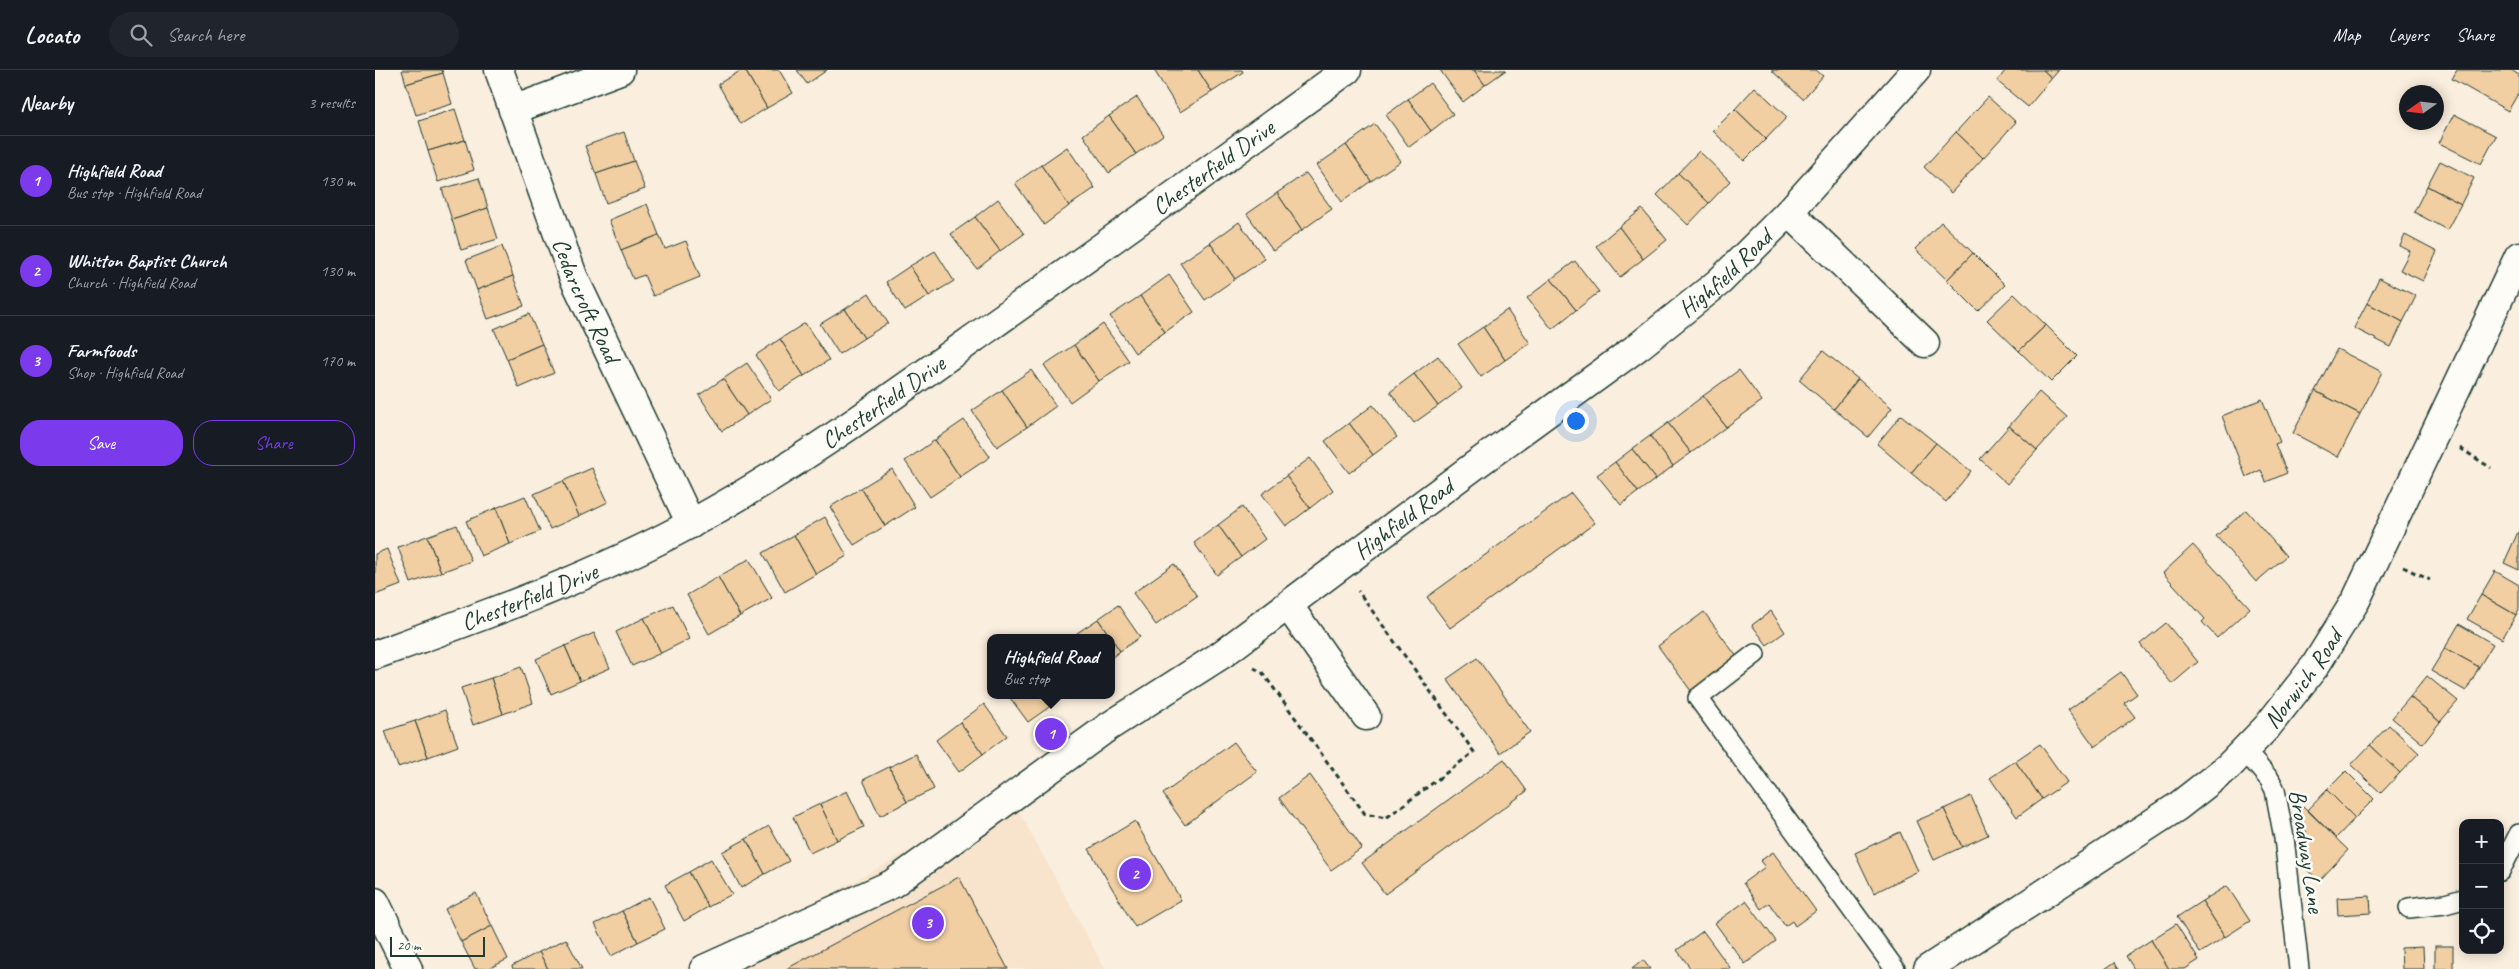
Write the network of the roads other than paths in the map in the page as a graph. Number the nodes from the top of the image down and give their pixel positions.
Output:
1 (499, 70) edge
2 (620, 70) edge
3 (1347, 70) edge
4 (1916, 70) edge
5 (513, 110) junction
6 (1789, 212) junction
7 (2519, 256) edge
8 (1925, 343) dead end
9 (691, 524) junction
10 (1288, 605) junction
11 (1755, 654) dead end
12 (375, 655) edge
13 (1366, 716) dead end
14 (2245, 751) junction
15 (2519, 834) edge
16 (2504, 864) edge
17 (2459, 901) edge
18 (375, 902) edge
19 (2409, 908) dead end
20 (408, 969) edge
21 (704, 969) edge
22 (1895, 969) edge
23 (1928, 969) edge
24 (2299, 969) edge

1 - 5 street, Cedarcroft Road
2 - 5 street
3 - 9 street, Chesterfield Drive
4 - 6 street, Highfield Road
5 - 9 street, Cedarcroft Road
6 - 8 street
6 - 10 street, Highfield Road
7 - 14 street, Norwich Road
9 - 12 street, Chesterfield Drive
10 - 13 street
10 - 21 street, Highfield Road
11 - 22 lane
14 - 23 street, Norwich Road
14 - 24 lane, Broadway Lane
15 - 16 lane
17 - 19 lane
18 - 20 street

